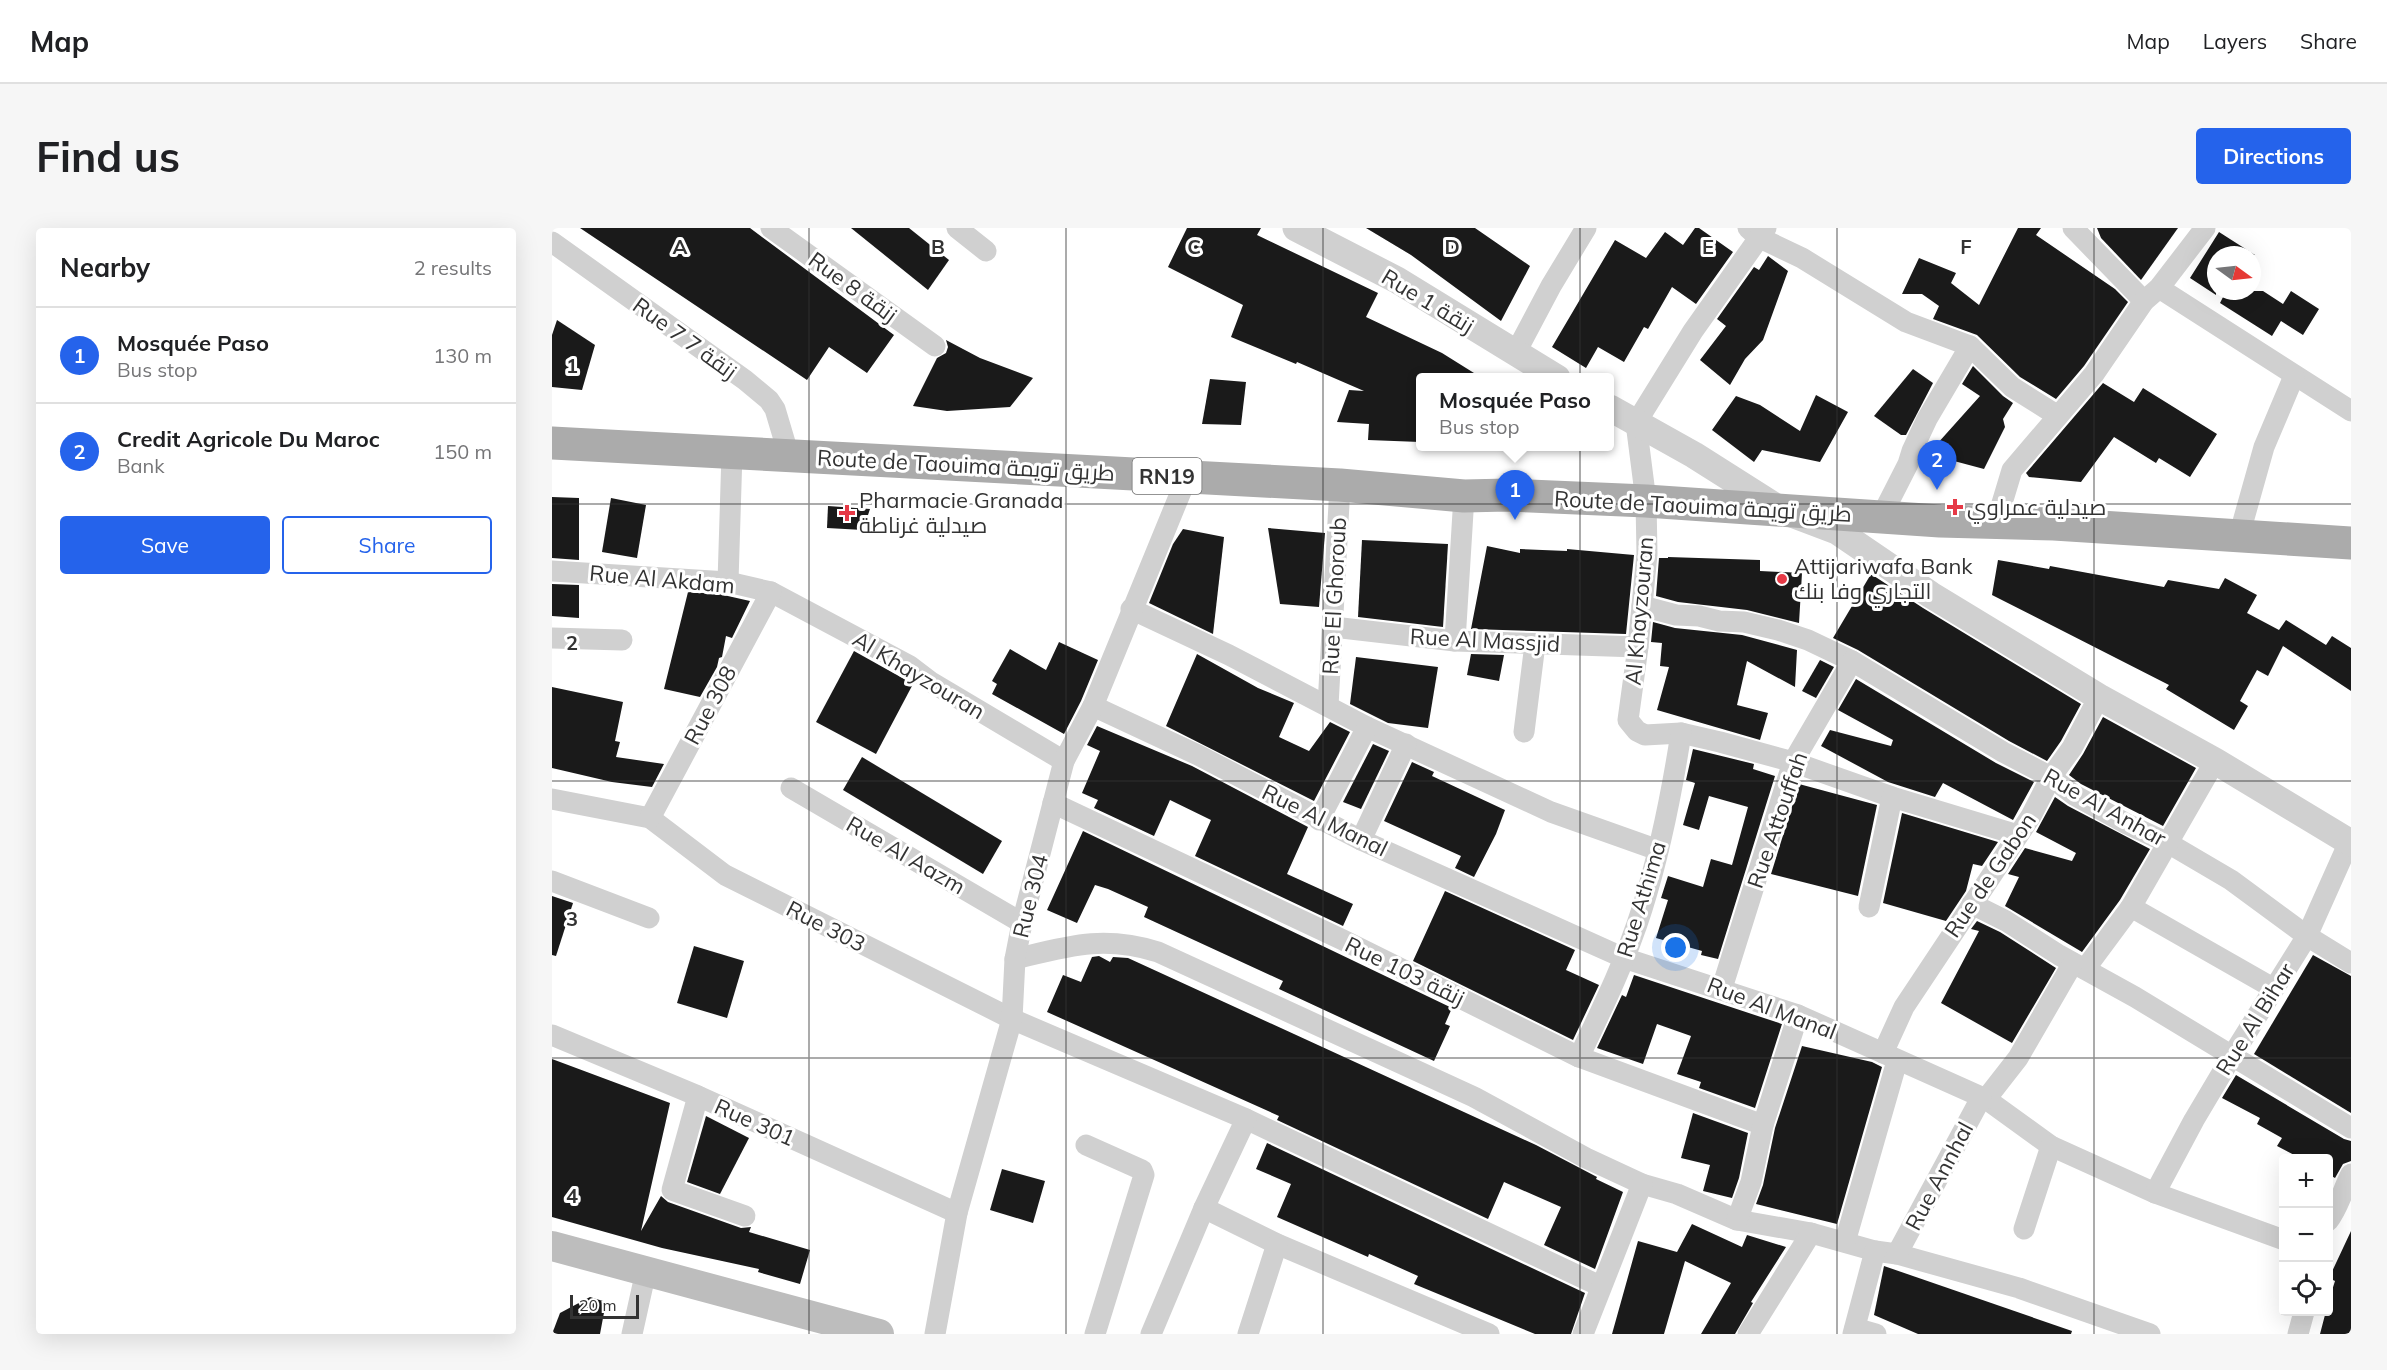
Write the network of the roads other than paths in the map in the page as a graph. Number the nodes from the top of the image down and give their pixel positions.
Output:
1 (771, 228) edge
2 (957, 228) edge
3 (1296, 228) edge
4 (1586, 228) edge
5 (2073, 228) edge
6 (2205, 228) edge
7 (1757, 231) edge
8 (552, 242) edge
9 (986, 251) dead end
10 (2152, 294) junction
11 (935, 346) dead end
12 (1970, 346) junction
13 (1515, 354) junction
14 (1548, 373) edge
15 (2294, 375) junction
16 (1614, 410) edge
17 (2351, 411) edge
18 (2058, 416) junction
19 (1636, 423) junction
20 (552, 443) edge
21 (732, 453) junction
22 (789, 456) junction
23 (1186, 477) junction
24 (1340, 485) junction
25 (1464, 496) junction
26 (1646, 501) junction
27 (1781, 510) junction
28 (1881, 517) junction
29 (1996, 523) junction
30 (2239, 536) junction
31 (2351, 543) edge
32 (552, 571) edge
33 (728, 582) junction
34 (771, 592) junction
35 (1642, 606) junction
36 (1131, 609) junction
37 (1333, 627) junction
38 (552, 638) edge
39 (622, 640) dead end
40 (1455, 641) junction
41 (1535, 644) junction
42 (1638, 647) junction
43 (1852, 661) junction
44 (2099, 697) junction
45 (1093, 706) junction
46 (1328, 706) junction
47 (1367, 727) junction
48 (1524, 732) dead end
49 (1681, 733) junction
50 (1406, 744) junction
51 (1064, 761) junction
52 (2215, 761) junction
53 (1793, 762) junction
54 (2052, 777) junction
55 (791, 788) dead end
56 (1893, 797) junction
57 (552, 799) edge
58 (1053, 803) junction
59 (650, 818) junction
60 (1319, 820) junction
61 (2018, 835) junction
62 (1361, 840) junction
63 (2350, 842) edge
64 (2168, 843) junction
65 (1658, 850) junction
66 (552, 881) edge
67 (1972, 904) junction
68 (1869, 906) dead end
69 (2131, 907) junction
70 (649, 918) dead end
71 (1022, 923) junction
72 (2307, 936) junction
73 (1624, 958) junction
74 (1015, 959) junction
75 (2351, 963) edge
76 (2079, 966) junction
77 (1722, 988) junction
78 (2273, 988) junction
79 (1798, 1015) junction
80 (1012, 1019) junction
81 (552, 1035) edge
82 (2232, 1056) junction
83 (1579, 1057) junction
84 (1890, 1057) junction
85 (698, 1096) junction
86 (1983, 1099) junction
87 (1246, 1119) junction
88 (1762, 1125) junction
89 (2351, 1128) edge
90 (1086, 1144) dead end
91 (2051, 1146) junction
92 (2351, 1174) edge
93 (1642, 1184) junction
94 (2155, 1193) junction
95 (1204, 1208) junction
96 (957, 1213) junction
97 (2333, 1214) edge
98 (745, 1216) dead end
99 (1737, 1220) junction
100 (2024, 1229) dead end
101 (1810, 1233) junction
102 (2279, 1239) edge
103 (1845, 1242) junction
104 (1277, 1244) junction
105 (552, 1246) edge
106 (1875, 1251) junction
107 (1897, 1254) junction
108 (646, 1271) junction
109 (1600, 1286) junction
110 (2303, 1316) edge
111 (1854, 1331) edge
112 (1251, 1333) edge
113 (632, 1334) edge
114 (879, 1334) edge
115 (934, 1334) edge
116 (1095, 1334) edge
117 (1150, 1334) edge
118 (1490, 1334) edge
119 (1583, 1334) edge
120 (1748, 1334) edge
121 (1876, 1334) edge
122 (2150, 1334) edge
123 (2298, 1334) edge

1 - 11 street, Rue 8 زنقة
2 - 9 street
3 - 13 street, Rue 1 زنقة
4 - 13 street
5 - 10 street
6 - 10 street
7 - 12 street
7 - 19 street
8 - 22 street, Rue 7 زنقة 7
10 - 15 street
10 - 18 street
12 - 18 street
12 - 28 street
13 - 14 street, Rue 1 زنقة
15 - 17 street
15 - 30 street
16 - 19 street
18 - 29 street
19 - 26 street, Al Khayzouran
19 - 27 street
20 - 21 main road, Route de Taouima طريق تويمة / RN19
21 - 22 main road, Route de Taouima طريق تويمة / RN19
21 - 33 street
22 - 23 main road, Route de Taouima طريق تويمة / RN19
23 - 24 main road, Route de Taouima طريق تويمة / RN19
23 - 36 street, Rue 304
24 - 25 main road, Route de Taouima طريق تويمة / RN19
24 - 37 street, Rue El Ghoroub
25 - 26 main road, Route de Taouima طريق تويمة / RN19
25 - 40 street
26 - 27 main road, Route de Taouima طريق تويمة / RN19
26 - 35 street, Al Khayzouran
27 - 28 main road, Route de Taouima طريق تويمة / RN19
27 - 44 street
28 - 29 main road, Route de Taouima طريق تويمة / RN19
29 - 30 main road, Route de Taouima طريق تويمة / RN19
30 - 31 main road, Route de Taouima طريق تويمة / RN19
32 - 33 street, Rue Al Akdam
33 - 34 street, Rue Al Akdam
34 - 51 street, Al Khayzouran
34 - 59 street, Rue 308
35 - 42 street, Al Khayzouran
35 - 43 street, Rue Al Anhar
36 - 45 street, Rue 304
36 - 46 street
37 - 40 street, Rue Al Massjid
37 - 46 street, Rue El Ghoroub
38 - 39 street
40 - 41 street, Rue Al Massjid
41 - 42 street, Rue Al Massjid
41 - 48 street
42 - 49 street, Al Khayzouran
43 - 53 street, Rue Attouffah
43 - 54 street, Rue Al Anhar
44 - 52 street
44 - 54 street, Rue de Gabon
45 - 51 street, Rue 304
45 - 60 street, Rue Al Manal
46 - 47 street
47 - 50 street
47 - 60 street
49 - 53 street
49 - 65 street, Rue Athima
50 - 62 street
50 - 65 street
51 - 58 street, Rue 304
52 - 63 street
52 - 64 street, Rue Annhal
53 - 56 street
53 - 77 street, Rue Attouffah
54 - 61 street, Rue de Gabon
54 - 64 street, Rue Al Anhar
55 - 71 street, Rue Al Aazm
56 - 61 street
56 - 68 street
57 - 59 street
58 - 71 street, Rue 304
58 - 83 street, Rue 103 زنقة
59 - 80 street, Rue 303
60 - 62 street, Rue Al Manal
61 - 67 street, Rue de Gabon
62 - 73 street, Rue Al Manal
63 - 72 street, Rue Al Bihar
64 - 69 street, Rue Annhal
64 - 72 street, Rue Al Anhar
65 - 73 street, Rue Athima
66 - 70 street
67 - 76 street
67 - 84 street, Rue de Gabon
69 - 76 street, Rue Annhal
69 - 78 street
71 - 74 street, Rue 304
72 - 75 street, Rue Al Anhar
72 - 78 street, Rue Al Bihar
73 - 77 street, Rue Al Manal
73 - 83 street, Rue Athima
74 - 80 street, Rue 304
74 - 93 street
76 - 82 street
76 - 86 street, Rue Annhal
77 - 79 street, Rue Al Manal
78 - 82 street, Rue Al Bihar
79 - 84 street, Rue Al Manal
79 - 88 street
80 - 87 street, Rue 303
80 - 96 street, Rue 304
81 - 85 street, Rue 301
82 - 89 street
82 - 94 street, Rue Al Bihar
83 - 88 street, Rue 103 زنقة
84 - 86 street, Rue Al Manal
84 - 103 street, Rue de Gabon
85 - 96 street, Rue 301
85 - 98 street
86 - 91 street, Rue Al Manal
86 - 107 street, Rue Annhal
87 - 95 street
87 - 109 street, Rue 303
88 - 99 street
90 - 116 street
91 - 94 street, Rue Al Manal
91 - 100 street
92 - 97 street
93 - 99 street
93 - 109 street
94 - 102 street, Rue Al Manal
95 - 104 street
95 - 117 street
96 - 115 street, Rue 304
99 - 101 street
101 - 103 street
101 - 120 street
103 - 106 street
104 - 112 street
104 - 118 street
105 - 108 main road
106 - 107 street
106 - 111 street
107 - 122 street
108 - 113 street
108 - 114 main road
109 - 119 street
110 - 123 street
111 - 121 street

